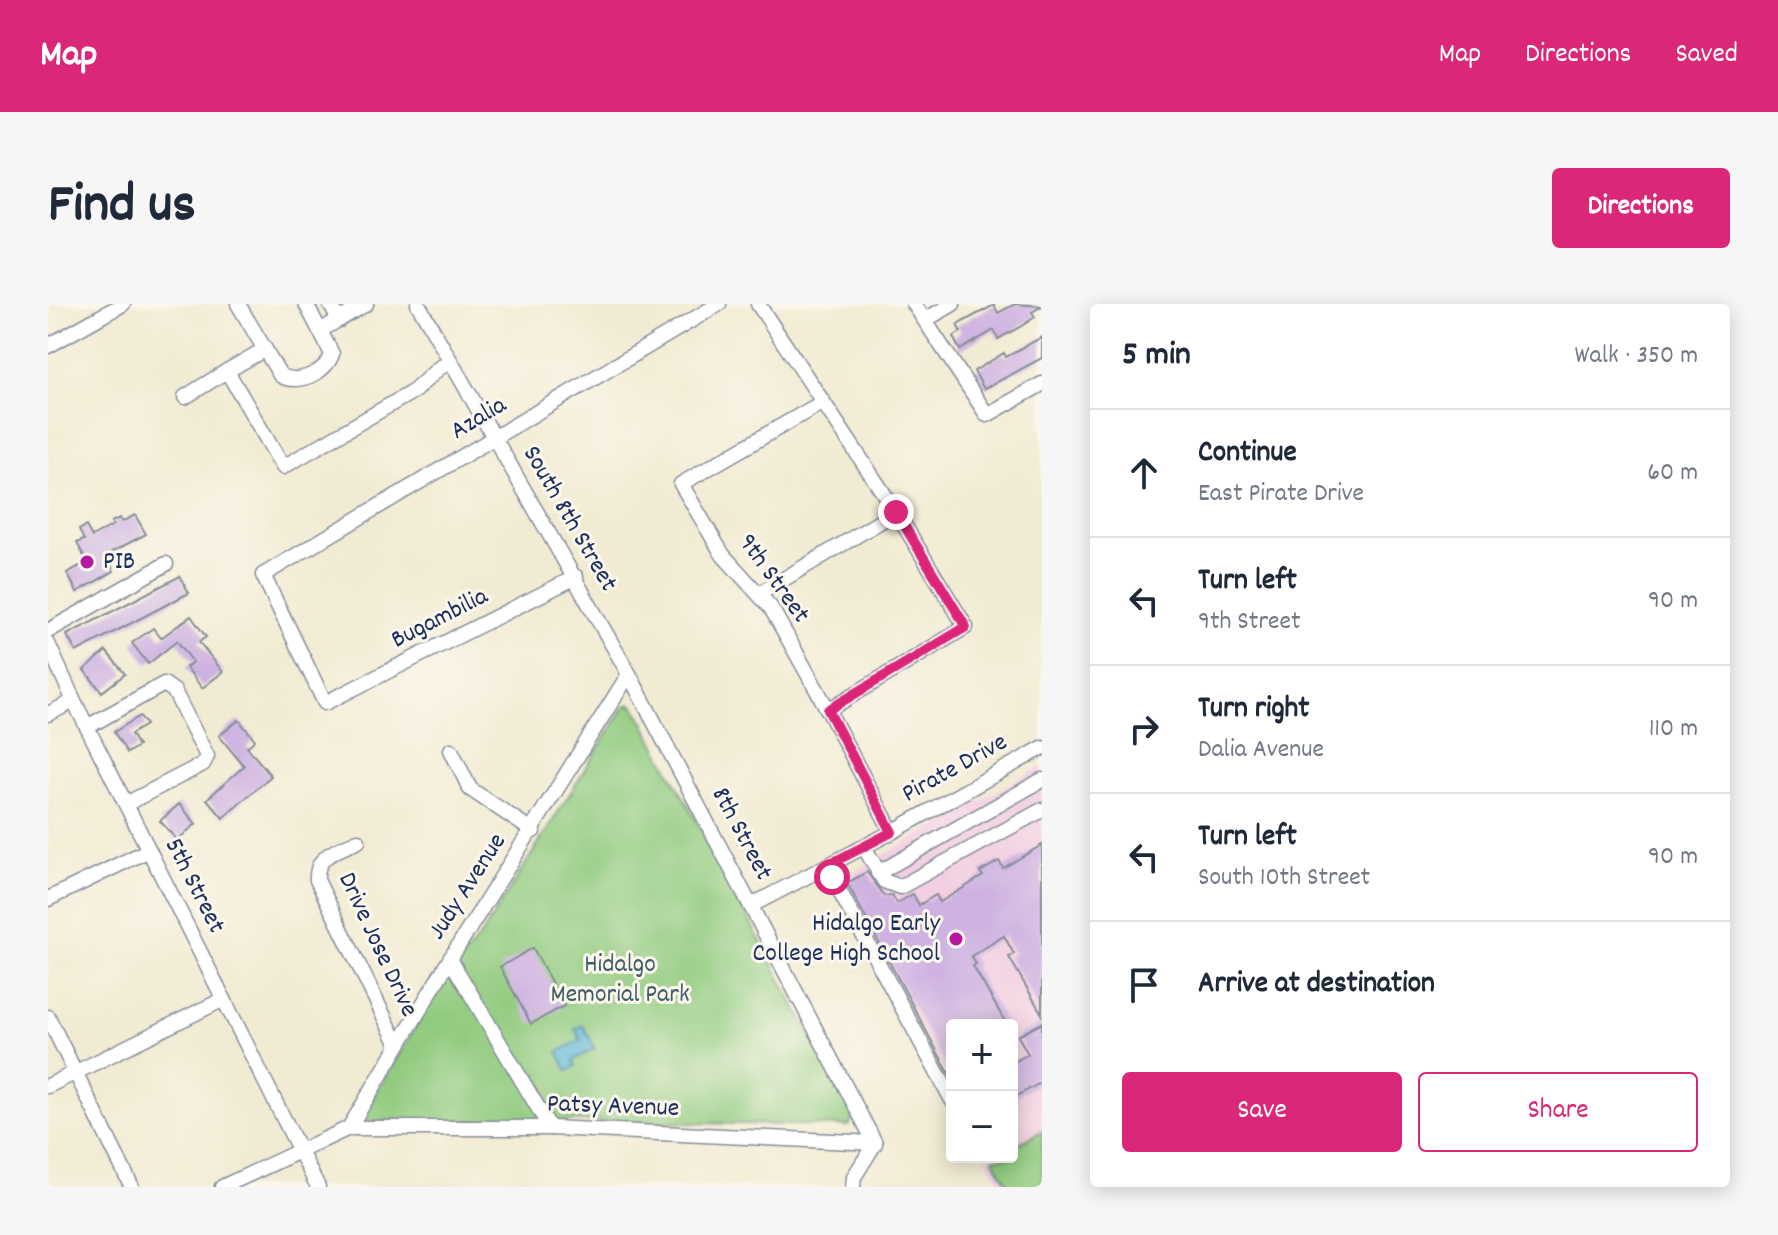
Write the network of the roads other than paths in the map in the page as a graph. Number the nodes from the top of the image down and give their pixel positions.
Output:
1 (123, 304) edge
2 (238, 304) edge
3 (306, 304) edge
4 (330, 304) edge
5 (366, 304) edge
6 (418, 304) edge
7 (719, 304) edge
8 (758, 304) edge
9 (914, 304) edge
10 (953, 304) edge
11 (339, 320) junction
12 (925, 320) junction
13 (321, 330) junction
14 (49, 343) edge
15 (265, 349) junction
16 (451, 362) junction
17 (227, 371) junction
18 (1042, 384) edge
19 (185, 397) dead end
20 (823, 402) junction
21 (494, 438) junction
22 (896, 512) junction
23 (166, 564) dead end
24 (576, 577) junction
25 (759, 594) junction
26 (48, 631) edge
27 (48, 644) edge
28 (629, 674) junction
29 (74, 701) junction
30 (325, 703) joint
31 (828, 710) junction
32 (48, 714) edge
33 (87, 727) junction
34 (1042, 748) edge
35 (451, 750) dead end
36 (1042, 780) edge
37 (126, 804) junction
38 (1042, 810) edge
39 (533, 831) junction
40 (892, 832) junction
41 (358, 841) dead end
42 (864, 847) junction
43 (149, 850) junction
44 (826, 866) junction
45 (878, 873) junction
46 (48, 899) edge
47 (752, 905) junction
48 (450, 959) junction
49 (224, 999) junction
50 (48, 1017) edge
51 (398, 1045) junction
52 (75, 1072) junction
53 (48, 1086) edge
54 (947, 1091) edge
55 (349, 1128) junction
56 (550, 1128) junction
57 (875, 1143) junction
58 (300, 1149) junction
59 (132, 1187) edge
60 (222, 1187) edge
61 (318, 1187) edge
62 (853, 1187) edge

1 - 14 street
2 - 15 street
3 - 13 street
4 - 11 street
5 - 11 street
6 - 16 street, South 8th Street
7 - 21 street, Azalia
8 - 20 street
9 - 12 street
10 - 12 street
11 - 13 street
12 - 18 street
13 - 15 street
15 - 17 street
16 - 17 street
16 - 21 street, South 8th Street
17 - 19 street
20 - 22 street
20 - 25 street, 9th Street
21 - 24 street, South 8th Street
21 - 30 street, Azalia
22 - 25 street
22 - 31 street
23 - 26 street
24 - 28 street, South 8th Street
24 - 30 street, Bugambilia
25 - 31 street, 9th Street
27 - 29 street, 5th Street
28 - 39 street, Judy Avenue
28 - 47 street, 8th Street
29 - 32 street
29 - 33 street, 5th Street
31 - 40 street, 9th Street
33 - 37 street, 5th Street
33 - 37 street
34 - 40 street, Pirate Drive
35 - 39 street
36 - 45 street
37 - 43 street, 5th Street
38 - 45 street
39 - 48 street, Judy Avenue
40 - 42 street, Pirate Drive
41 - 51 street, Drive Jose Drive
42 - 44 street, Pirate Drive
42 - 45 street
43 - 46 street
43 - 49 street, 5th Street
44 - 47 street, Pirate Drive
44 - 54 street
47 - 57 street, 8th Street
48 - 51 street, Judy Avenue
48 - 56 street
49 - 52 street
49 - 58 street, 5th Street
50 - 52 street
51 - 55 street, Judy Avenue
52 - 53 street
52 - 59 street
55 - 56 street, Patsy Avenue
55 - 58 street
56 - 57 street, Patsy Avenue
57 - 62 street
58 - 60 street
58 - 61 street, 5th Street

